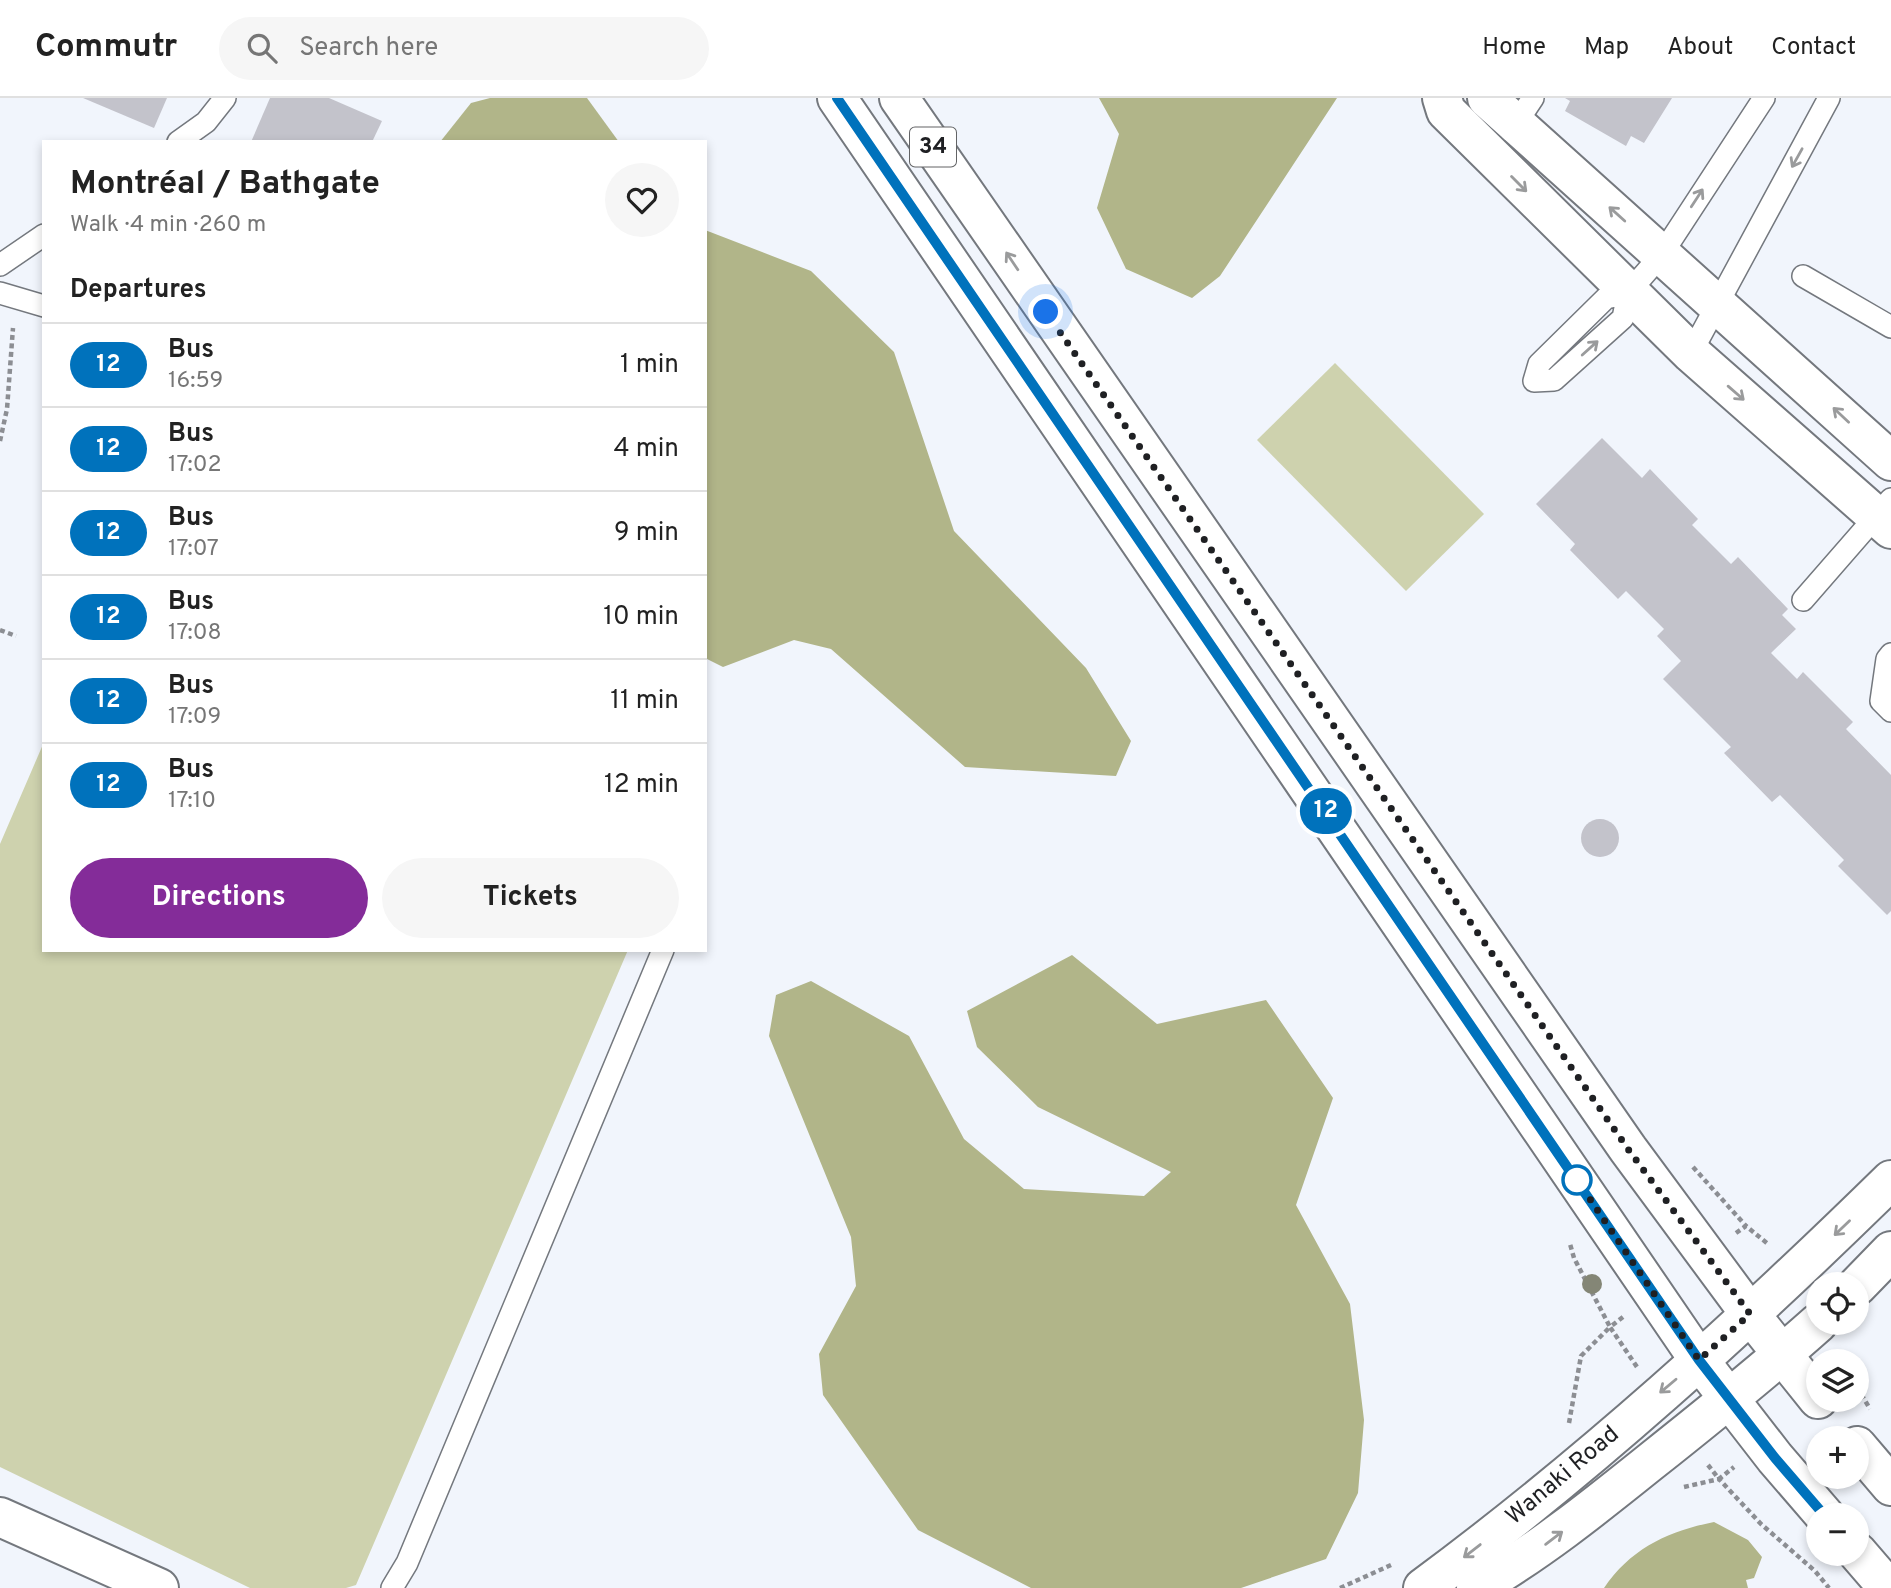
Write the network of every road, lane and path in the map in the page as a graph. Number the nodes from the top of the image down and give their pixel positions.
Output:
1 (225, 98) edge
2 (836, 98) edge
3 (899, 98) edge
4 (928, 98) edge
5 (1441, 98) edge
6 (1487, 98) edge
7 (1764, 98) edge
8 (1829, 98) edge
9 (1525, 110) edge
10 (181, 140) edge
11 (1491, 156) junction
12 (967, 196) junction
13 (42, 236) edge
14 (1662, 254) junction
15 (0, 265) edge
16 (1803, 276) dead end
17 (1628, 293) junction
18 (8, 295) edge
19 (1718, 302) junction
20 (42, 305) edge
21 (1891, 327) edge
22 (1691, 353) junction
23 (0, 441) edge
24 (1891, 461) edge
25 (1886, 514) edge
26 (1803, 600) dead end
27 (0, 630) edge
28 (16, 636) dead end
29 (1891, 654) edge
30 (1891, 711) edge
31 (662, 952) edge
32 (1891, 1180) edge
33 (1568, 1237) dead end
34 (1891, 1251) edge
35 (1869, 1274) edge
36 (1750, 1314) junction
37 (1806, 1334) edge
38 (1782, 1355) junction
39 (1699, 1360) junction
40 (1806, 1384) edge
41 (1729, 1400) junction
42 (1829, 1412) edge
43 (1840, 1426) edge
44 (1567, 1432) dead end
45 (1869, 1460) edge
46 (1891, 1486) edge
47 (1681, 1488) dead end
48 (1814, 1503) edge
49 (0, 1517) edge
50 (1869, 1566) edge
51 (1412, 1574) edge
52 (159, 1588) edge
53 (392, 1588) edge
54 (1340, 1588) edge
55 (1476, 1588) edge
56 (1829, 1588) edge
57 (1888, 1588) edge

1 - 10 lane
2 - 39 main road, 34
3 - 12 main road, 34
4 - 12 main road
5 - 11 main road
6 - 9 main road
14 -> 7 lane
8 -> 19 lane
9 - 11 lane
14 -> 9 main road
11 -> 17 main road
36 -> 12 main road, 34
13 - 15 lane
14 - 17 lane
14 - 19 main road
16 - 21 lane
17 -> 17 lane
17 - 22 main road
18 - 20 lane
18 - 23 path
19 - 22 lane
24 -> 19 main road
22 -> 25 main road
25 - 26 lane
27 - 28 path
29 - 30 lane
31 - 53 lane
32 -> 36 main road, Wanaki Road
33 - 44 path
34 - 35 main road
36 - 38 main road, 34
36 - 39 main road, Wanaki Road
37 - 38 main road, Wanaki Road
38 - 40 main road, 34
38 - 41 main road, Wanaki Road
39 - 41 main road, 34
39 -> 51 main road, Wanaki Road
41 - 48 main road, 34
55 -> 41 main road, Wanaki Road
42 - 43 main road, 34
45 - 46 main road
47 - 56 path
49 - 52 main road
50 - 57 main road
51 - 54 path

